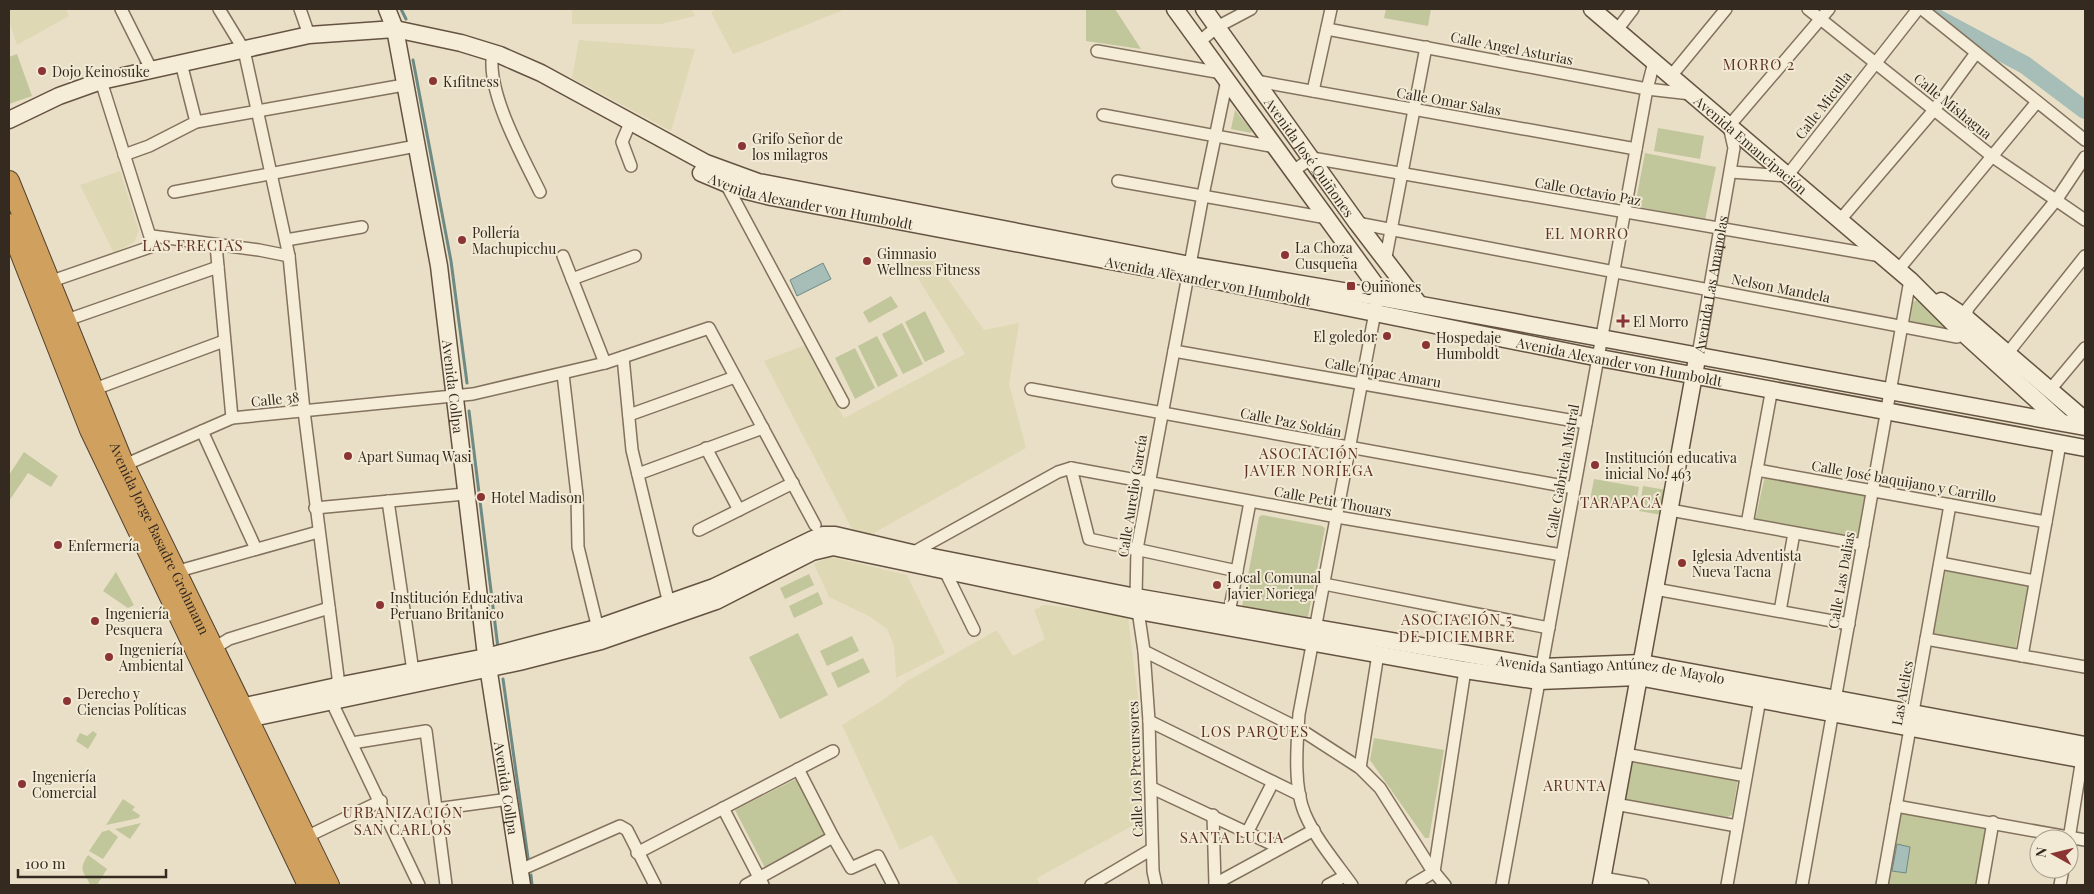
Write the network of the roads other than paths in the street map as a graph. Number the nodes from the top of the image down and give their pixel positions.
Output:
1 (121, 9) edge
2 (220, 9) edge
3 (300, 9) edge
4 (388, 9) edge
5 (1175, 9) edge
6 (1204, 9) edge
7 (1251, 9) edge
8 (1331, 9) edge
9 (1592, 9) edge
10 (1633, 9) edge
11 (1726, 9) edge
12 (1808, 9) edge
13 (1829, 9) edge
14 (1918, 9) edge
15 (1922, 9) edge
16 (1820, 19) junction
17 (1217, 27) junction
18 (1327, 29) junction
19 (1617, 30) junction
20 (395, 33) junction
21 (309, 35) junction
22 (1199, 42) junction
23 (1426, 47) junction
24 (244, 50) junction
25 (1097, 51) dead end
26 (1976, 53) junction
27 (492, 56) junction
28 (1654, 62) junction
29 (181, 63) junction
30 (1875, 63) junction
31 (151, 69) junction
32 (1671, 76) junction
33 (1224, 77) junction
34 (101, 81) junction
35 (1256, 81) junction
36 (404, 85) junction
37 (1647, 89) junction
38 (1313, 91) junction
39 (1691, 94) junction
40 (2037, 102) junction
41 (1414, 110) junction
42 (1934, 110) junction
43 (257, 111) junction
44 (1103, 115) dead end
45 (9, 120) edge
46 (196, 122) junction
47 (1729, 126) junction
48 (627, 127) junction
49 (1216, 135) junction
50 (2085, 140) edge
51 (416, 146) junction
52 (1275, 147) junction
53 (1636, 150) junction
54 (124, 155) junction
55 (1993, 157) junction
56 (2085, 157) edge
57 (1312, 158) junction
58 (631, 166) dead end
59 (1293, 171) junction
60 (1731, 172) junction
61 (271, 173) junction
62 (1402, 174) junction
63 (1788, 176) junction
64 (728, 179) junction
65 (9, 181) edge
66 (1118, 181) dead end
67 (174, 192) dead end
68 (540, 192) dead end
69 (1203, 196) junction
70 (2057, 199) junction
71 (1624, 212) junction
72 (1327, 218) junction
73 (1840, 220) junction
74 (2085, 220) edge
75 (1357, 223) junction
76 (9, 224) edge
77 (362, 227) dead end
78 (1720, 229) junction
79 (1392, 230) junction
80 (152, 236) junction
81 (286, 240) junction
82 (216, 244) junction
83 (289, 256) junction
84 (563, 256) dead end
85 (635, 256) dead end
86 (2085, 256) edge
87 (1883, 257) junction
88 (1386, 262) junction
89 (218, 267) junction
90 (1189, 270) junction
91 (1614, 272) junction
92 (1904, 275) junction
93 (572, 279) junction
94 (49, 282) junction
95 (1709, 290) junction
96 (1378, 296) junction
97 (1419, 304) junction
98 (1374, 314) junction
99 (64, 321) junction
100 (1964, 325) junction
101 (1902, 327) junction
102 (1601, 339) junction
103 (224, 341) junction
104 (2085, 348) edge
105 (1174, 351) junction
106 (2007, 354) junction
107 (1698, 355) junction
108 (623, 357) junction
109 (1598, 357) junction
110 (606, 363) junction
111 (562, 374) junction
112 (1694, 375) junction
113 (736, 377) junction
114 (1361, 384) junction
115 (1772, 388) junction
116 (1031, 389) dead end
117 (92, 390) junction
118 (1890, 390) junction
119 (2049, 391) junction
120 (454, 396) junction
121 (843, 402) dead end
122 (304, 411) junction
123 (1887, 411) junction
124 (1161, 413) junction
125 (629, 415) junction
126 (232, 418) junction
127 (2085, 420) edge
128 (2061, 422) junction
129 (1586, 423) junction
130 (2085, 427) edge
131 (763, 428) junction
132 (202, 431) junction
133 (2060, 444) junction
134 (706, 448) junction
135 (1349, 448) junction
136 (2085, 448) edge
137 (117, 468) junction
138 (1071, 468) junction
139 (1757, 470) junction
140 (638, 474) junction
141 (1149, 482) junction
142 (793, 483) junction
143 (1574, 488) junction
144 (1872, 491) junction
145 (465, 494) junction
146 (388, 501) junction
147 (1250, 502) junction
148 (1950, 505) junction
149 (316, 508) junction
150 (739, 510) junction
151 (1670, 510) junction
152 (1337, 517) junction
153 (2046, 522) junction
154 (1747, 524) junction
155 (815, 525) dead end
156 (699, 530) dead end
157 (318, 532) junction
158 (1794, 533) junction
159 (1863, 545) junction
160 (256, 549) junction
161 (1137, 549) junction
162 (912, 553) junction
163 (1562, 555) junction
164 (1940, 564) junction
165 (942, 565) junction
166 (1237, 570) junction
167 (176, 572) junction
168 (2035, 581) junction
169 (1324, 584) junction
170 (1655, 589) junction
171 (1137, 604) junction
172 (329, 608) junction
173 (671, 610) junction
174 (1780, 611) junction
175 (1229, 613) junction
176 (1849, 624) junction
177 (1549, 628) junction
178 (974, 630) dead end
179 (599, 635) junction
180 (1315, 636) junction
181 (1926, 639) junction
182 (1144, 651) junction
183 (205, 653) junction
184 (1378, 654) junction
185 (2022, 656) junction
186 (487, 663) junction
187 (2085, 668) edge
188 (1466, 670) junction
189 (1640, 670) junction
190 (1540, 674) junction
191 (414, 677) junction
192 (336, 693) junction
193 (1760, 700) junction
194 (1834, 706) junction
195 (244, 713) junction
196 (1912, 720) junction
197 (1149, 721) junction
198 (1298, 728) junction
199 (352, 743) junction
200 (2085, 750) edge
201 (833, 751) dead end
202 (1625, 754) junction
203 (1360, 768) junction
204 (798, 769) junction
205 (1746, 776) junction
206 (1273, 782) junction
207 (1152, 788) junction
208 (1300, 795) junction
209 (509, 799) junction
210 (381, 801) junction
211 (1615, 804) junction
212 (1896, 806) junction
213 (723, 808) junction
214 (436, 809) junction
215 (1213, 815) junction
216 (1993, 822) junction
217 (1737, 826) junction
218 (2071, 829) edge
219 (1314, 830) junction
220 (2029, 830) edge
221 (1248, 831) junction
222 (306, 837) junction
223 (833, 837) junction
224 (1280, 848) junction
225 (1152, 849) junction
226 (638, 852) junction
227 (1434, 872) junction
228 (521, 878) edge
229 (1349, 880) edge
230 (761, 881) edge
231 (1602, 882) edge
232 (308, 885) edge
233 (329, 885) edge
234 (419, 885) edge
235 (446, 885) edge
236 (655, 885) edge
237 (746, 885) edge
238 (893, 885) edge
239 (1091, 885) edge
240 (1156, 885) edge
241 (1215, 885) edge
242 (1328, 885) edge
243 (1412, 885) edge
244 (1445, 885) edge
245 (1502, 885) edge
246 (1643, 885) edge
247 (1727, 885) edge
248 (1802, 885) edge
249 (1882, 885) edge
250 (1982, 885) edge

1 - 31 street
2 - 24 street
3 - 21 street
4 - 20 street, Avenida Collpa
5 - 22 street, Avenida José Quiñones
6 - 17 street, Avenida José Quiñones
7 - 17 street
8 - 18 street
9 - 19 street, Avenida Emancipación
10 - 19 street
11 - 32 street
12 - 16 street, Calle Mishagua
13 - 16 street
14 - 30 street, Calle Miculla
15 - 26 street
16 - 30 street, Calle Mishagua
16 - 47 street
17 - 22 street
17 - 35 street, Avenida José Quiñones
18 - 23 street, Calle Angel Asturias
18 - 38 street
19 - 28 street, Avenida Emancipación
20 - 21 street, Avenida Alexander von Humboldt
20 - 27 street, Avenida Alexander von Humboldt
20 - 36 street, Avenida Collpa
21 - 24 street, Avenida Alexander von Humboldt
22 - 33 street, Avenida José Quiñones
23 - 37 street, Calle Angel Asturias
23 - 41 street
24 - 29 street, Avenida Alexander von Humboldt
24 - 43 street
25 - 33 street
26 - 40 street
26 - 42 street
27 - 48 street, Avenida Alexander von Humboldt
27 - 68 street
28 - 32 street, Avenida Emancipación
28 - 37 street, Calle Gabriela Mistral
29 - 31 street, Avenida Alexander von Humboldt
29 - 46 street
30 - 42 street, Calle Mishagua
30 - 63 street, Calle Miculla
31 - 34 street, Avenida Alexander von Humboldt
32 - 39 street, Avenida Emancipación
33 - 49 street, Calle Aurelio García
33 - 52 street, Avenida José Quiñones
34 - 45 street, Avenida Alexander von Humboldt
34 - 54 street
35 - 38 street, Calle Omar Salas
35 - 57 street, Avenida José Quiñones
36 - 43 street
36 - 51 street, Avenida Collpa
37 - 39 street, Calle Angel Asturias
37 - 53 street, Calle Gabriela Mistral
38 - 41 street, Calle Omar Salas
39 - 47 street, Avenida Emancipación
40 - 50 street
40 - 55 street
41 - 53 street, Calle Omar Salas
41 - 62 street
42 - 55 street, Calle Mishagua
42 - 73 street
43 - 46 street
43 - 61 street
44 - 49 street
46 - 54 street
47 - 60 street, Avenida Las Amapolas
47 - 63 street, Avenida Emancipación
48 - 58 street
48 - 64 street, Avenida Alexander von Humboldt
49 - 52 street
49 - 69 street, Calle Aurelio García
51 - 61 street
51 - 120 street, Avenida Collpa
52 - 59 street, Avenida José Quiñones
53 - 71 street, Calle Gabriela Mistral
54 - 80 street
55 - 70 street, Calle Mishagua
55 - 92 street
56 - 70 street
57 - 59 street
57 - 62 street, Calle Octavio Paz
57 - 75 street, Avenida José Quiñones
59 - 72 street, Avenida José Quiñones
60 - 63 street
60 - 78 street, Avenida Las Amapolas
61 - 67 street
61 - 81 street
62 - 71 street, Calle Octavio Paz
62 - 79 street
63 - 73 street, Avenida Emancipación
64 - 90 street, Avenida Alexander von Humboldt
64 - 121 street
65 - 94 highway, Avenida Jorge Basadre Grohmann
66 - 69 street
69 - 72 street
69 - 90 street, Calle Aurelio García
70 - 74 street, Calle Mishagua
70 - 100 street
71 - 78 street, Calle Octavio Paz
71 - 91 street, Calle Gabriela Mistral
72 - 96 street, Avenida José Quiñones
73 - 87 street, Avenida Emancipación
75 - 79 street, Nelson Mandela
75 - 88 street, Avenida José Quiñones
76 - 137 highway, Avenida Jorge Basadre Grohmann
77 - 81 street
78 - 87 street, Calle Octavio Paz
78 - 95 street, Avenida Las Amapolas
79 - 88 street
79 - 91 street, Nelson Mandela
80 - 82 street
80 - 94 street
81 - 83 street
82 - 83 street
82 - 89 street
83 - 122 street
84 - 93 street
85 - 93 street
86 - 106 street
87 - 92 street, Avenida Emancipación
88 - 97 street, Avenida José Quiñones
89 - 99 street
89 - 103 street
90 - 96 street, Avenida Alexander von Humboldt
90 - 98 street, Avenida Alexander von Humboldt
90 - 105 street, Calle Aurelio García
91 - 95 street, Nelson Mandela
91 - 102 street, Calle Gabriela Mistral
92 - 100 street, Avenida Emancipación
92 - 101 street, Calle Las Dalias
93 - 110 street
94 - 99 highway, Avenida Jorge Basadre Grohmann
95 - 101 street, Nelson Mandela
95 - 107 street, Avenida Las Amapolas
96 - 97 street, Avenida Alexander von Humboldt
96 - 98 street
97 - 102 street, Avenida Alexander von Humboldt
98 - 109 street, Avenida Alexander von Humboldt
98 - 114 street
99 - 117 highway, Avenida Jorge Basadre Grohmann
100 - 101 street, Nelson Mandela
100 - 106 street, Avenida Emancipación
100 - 128 street, Avenida Emancipación
101 - 118 street, Calle Las Dalias
102 - 107 street, Avenida Alexander von Humboldt
102 - 109 street, Calle Gabriela Mistral
103 - 117 street
103 - 126 street
104 - 119 street
105 - 114 street, Calle Túpac Amaru
105 - 124 street, Calle Aurelio García
106 - 119 street, Avenida Emancipación
107 - 112 street, Avenida Las Amapolas
107 - 118 street, Avenida Alexander von Humboldt
108 - 110 street, Calle 38
108 - 113 street, Calle 38
108 - 125 street
109 - 112 street, Avenida Alexander von Humboldt
109 - 129 street, Calle Gabriela Mistral
110 - 111 street, Calle 38
111 - 120 street, Calle 38
111 - 179 street
112 - 115 street, Avenida Alexander von Humboldt
112 - 151 street, Avenida Las Amapolas
113 - 125 street
113 - 131 street
114 - 129 street, Calle Túpac Amaru
114 - 135 street
115 - 123 street, Avenida Alexander von Humboldt
115 - 139 street
116 - 124 street, Calle Paz Soldán
117 - 137 highway, Avenida Jorge Basadre Grohmann
118 - 123 street, Calle Las Dalias
118 - 128 street, Avenida Alexander von Humboldt
119 - 127 street, Avenida Emancipación
120 - 122 street, Calle 38
120 - 145 street, Avenida Collpa
122 - 126 street, Calle 38
122 - 149 street
123 - 133 street, Avenida Alexander von Humboldt
123 - 144 street, Calle Las Dalias
124 - 135 street, Calle Paz Soldán
124 - 141 street, Calle Aurelio García
125 - 140 street
126 - 132 street, Calle 38
128 - 130 street, Avenida Alexander von Humboldt
129 - 143 street, Calle Gabriela Mistral
131 - 134 street
131 - 142 street
132 - 137 street, Calle 38
132 - 160 street
133 - 136 street, Avenida Alexander von Humboldt
133 - 153 street
134 - 140 street
134 - 150 street
135 - 143 street, Calle Paz Soldán
135 - 152 street
137 - 167 highway, Avenida Jorge Basadre Grohmann
137 - 183 highway, Avenida Jorge Basadre Grohmann
138 - 141 street, Calle Petit Thouars
138 - 161 street
138 - 162 street
139 - 144 street, Calle José baquijano y Carrillo
139 - 154 street
140 - 173 street
141 - 147 street, Calle Petit Thouars
141 - 161 street, Calle Aurelio García
142 - 150 street
142 - 155 street
143 - 163 street, Calle Gabriela Mistral
144 - 148 street, Calle José baquijano y Carrillo
144 - 159 street, Calle Las Dalias
145 - 146 street
145 - 186 street, Avenida Collpa
146 - 149 street
146 - 191 street
147 - 152 street, Calle Petit Thouars
147 - 166 street
148 - 153 street, Calle José baquijano y Carrillo
148 - 164 street, Las Alelies
149 - 157 street
150 - 156 street
151 - 154 street
151 - 170 street, Avenida Las Amapolas
152 - 163 street, Calle Petit Thouars
152 - 169 street
153 - 168 street
154 - 158 street
157 - 160 street
157 - 172 street
158 - 159 street
158 - 174 street
159 - 176 street, Calle Las Dalias
160 - 167 street
161 - 166 street
161 - 171 street, Calle Aurelio García
162 - 165 street
162 - 173 street
163 - 177 street, Calle Gabriela Mistral
164 - 168 street
164 - 181 street, Las Alelies
165 - 171 street
165 - 173 street
165 - 178 street
166 - 175 street
167 - 183 highway, Avenida Jorge Basadre Grohmann
168 - 185 street
169 - 177 street
169 - 180 street
170 - 174 street
170 - 189 street, Avenida Las Amapolas
171 - 175 street, Avenida Santiago Antúnez de Mayolo
171 - 180 street, Avenida Santiago Antúnez de Mayolo
171 - 182 street, Calle Aurelio García
172 - 183 street
172 - 192 street
173 - 179 street
174 - 176 street
175 - 180 street, Avenida Santiago Antúnez de Mayolo
176 - 194 street, Calle Las Dalias
177 - 190 street, Calle Gabriela Mistral
179 - 186 street
180 - 184 street, Avenida Santiago Antúnez de Mayolo
180 - 190 street, Avenida Santiago Antúnez de Mayolo
180 - 198 street
181 - 185 street
181 - 196 street, Las Alelies
182 - 197 street, Calle Los Precursores
182 - 198 street
183 - 195 highway, Avenida Jorge Basadre Grohmann
183 - 232 highway, Avenida Jorge Basadre Grohmann
184 - 188 street, Avenida Santiago Antúnez de Mayolo
184 - 203 street
185 - 187 street
186 - 191 street
186 - 209 street, Avenida Collpa
188 - 190 street, Avenida Santiago Antúnez de Mayolo
188 - 227 street
189 - 190 street, Avenida Santiago Antúnez de Mayolo
189 - 193 street, Avenida Santiago Antúnez de Mayolo
189 - 194 street, Avenida Santiago Antúnez de Mayolo
189 - 202 street, Avenida Las Amapolas
190 - 245 street, Calle Gabriela Mistral
191 - 192 street
192 - 195 street
192 - 199 street
193 - 194 street, Avenida Santiago Antúnez de Mayolo
193 - 205 street
194 - 196 street, Avenida Santiago Antúnez de Mayolo
194 - 248 street, Calle Las Dalias
195 - 222 highway, Avenida Jorge Basadre Grohmann
196 - 200 street, Avenida Santiago Antúnez de Mayolo
196 - 212 street, Las Alelies
197 - 206 street
197 - 207 street, Calle Los Precursores
198 - 203 street
198 - 208 street
199 - 210 street
199 - 214 street
200 - 218 street
201 - 204 street
202 - 205 street
202 - 211 street, Avenida Las Amapolas
203 - 227 street
204 - 213 street
204 - 223 street
205 - 217 street
206 - 208 street
206 - 221 street
207 - 215 street
207 - 225 street, Calle Los Precursores
208 - 219 street
209 - 214 street
209 - 228 street, Avenida Collpa
210 - 222 street
210 - 234 street
211 - 217 street
211 - 231 street, Avenida Las Amapolas
212 - 216 street
212 - 249 street, Las Alelies
213 - 226 street
213 - 230 street
214 - 235 street
215 - 221 street
215 - 241 street
216 - 220 street
216 - 250 street
217 - 247 street
219 - 224 street
219 - 229 street
221 - 224 street
222 - 233 highway, Avenida Jorge Basadre Grohmann
223 - 230 street
223 - 238 street
224 - 241 street
225 - 239 street
225 - 240 street, Calle Los Precursores
226 - 228 street
226 - 236 street
227 - 243 street
227 - 244 street
229 - 242 street
230 - 237 street
231 - 246 street

